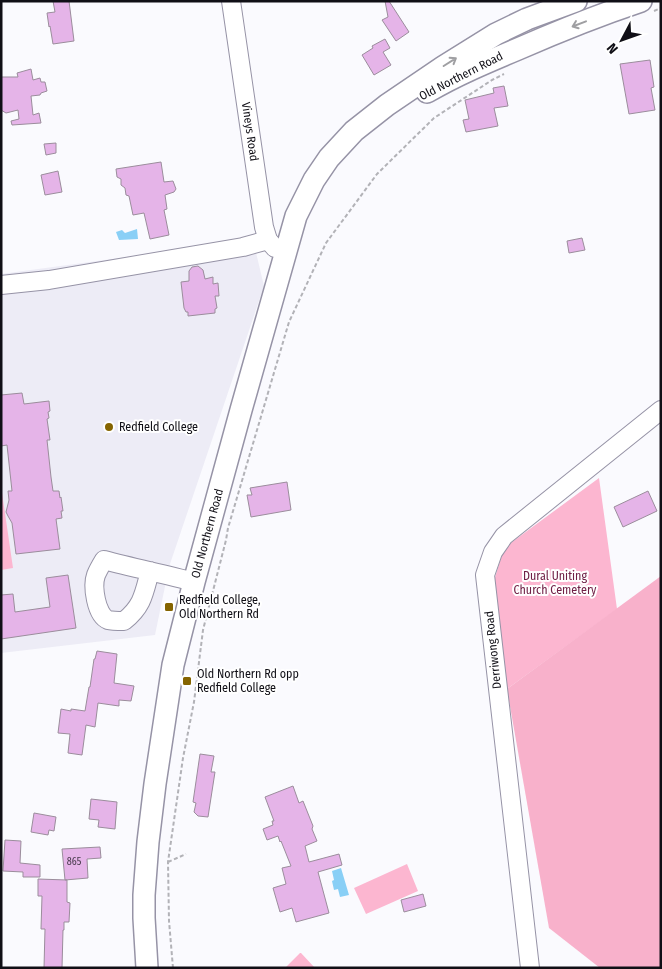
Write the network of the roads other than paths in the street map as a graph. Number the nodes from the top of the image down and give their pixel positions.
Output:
1 (231, 1) edge
2 (576, 1) edge
3 (647, 6) edge
4 (268, 240) junction
5 (287, 252) junction
6 (1, 285) edge
7 (661, 410) edge
8 (150, 571) dead end
9 (194, 582) junction
10 (148, 968) edge
11 (530, 968) edge

1 - 4 street, Vineys Road
5 -> 2 main road, Old Northern Road
3 -> 5 main road, Old Northern Road
4 - 5 street
4 - 6 street
5 - 9 main road, Old Northern Road
7 - 11 street, Derriwong Road
8 - 9 street
9 - 10 main road, Old Northern Road

